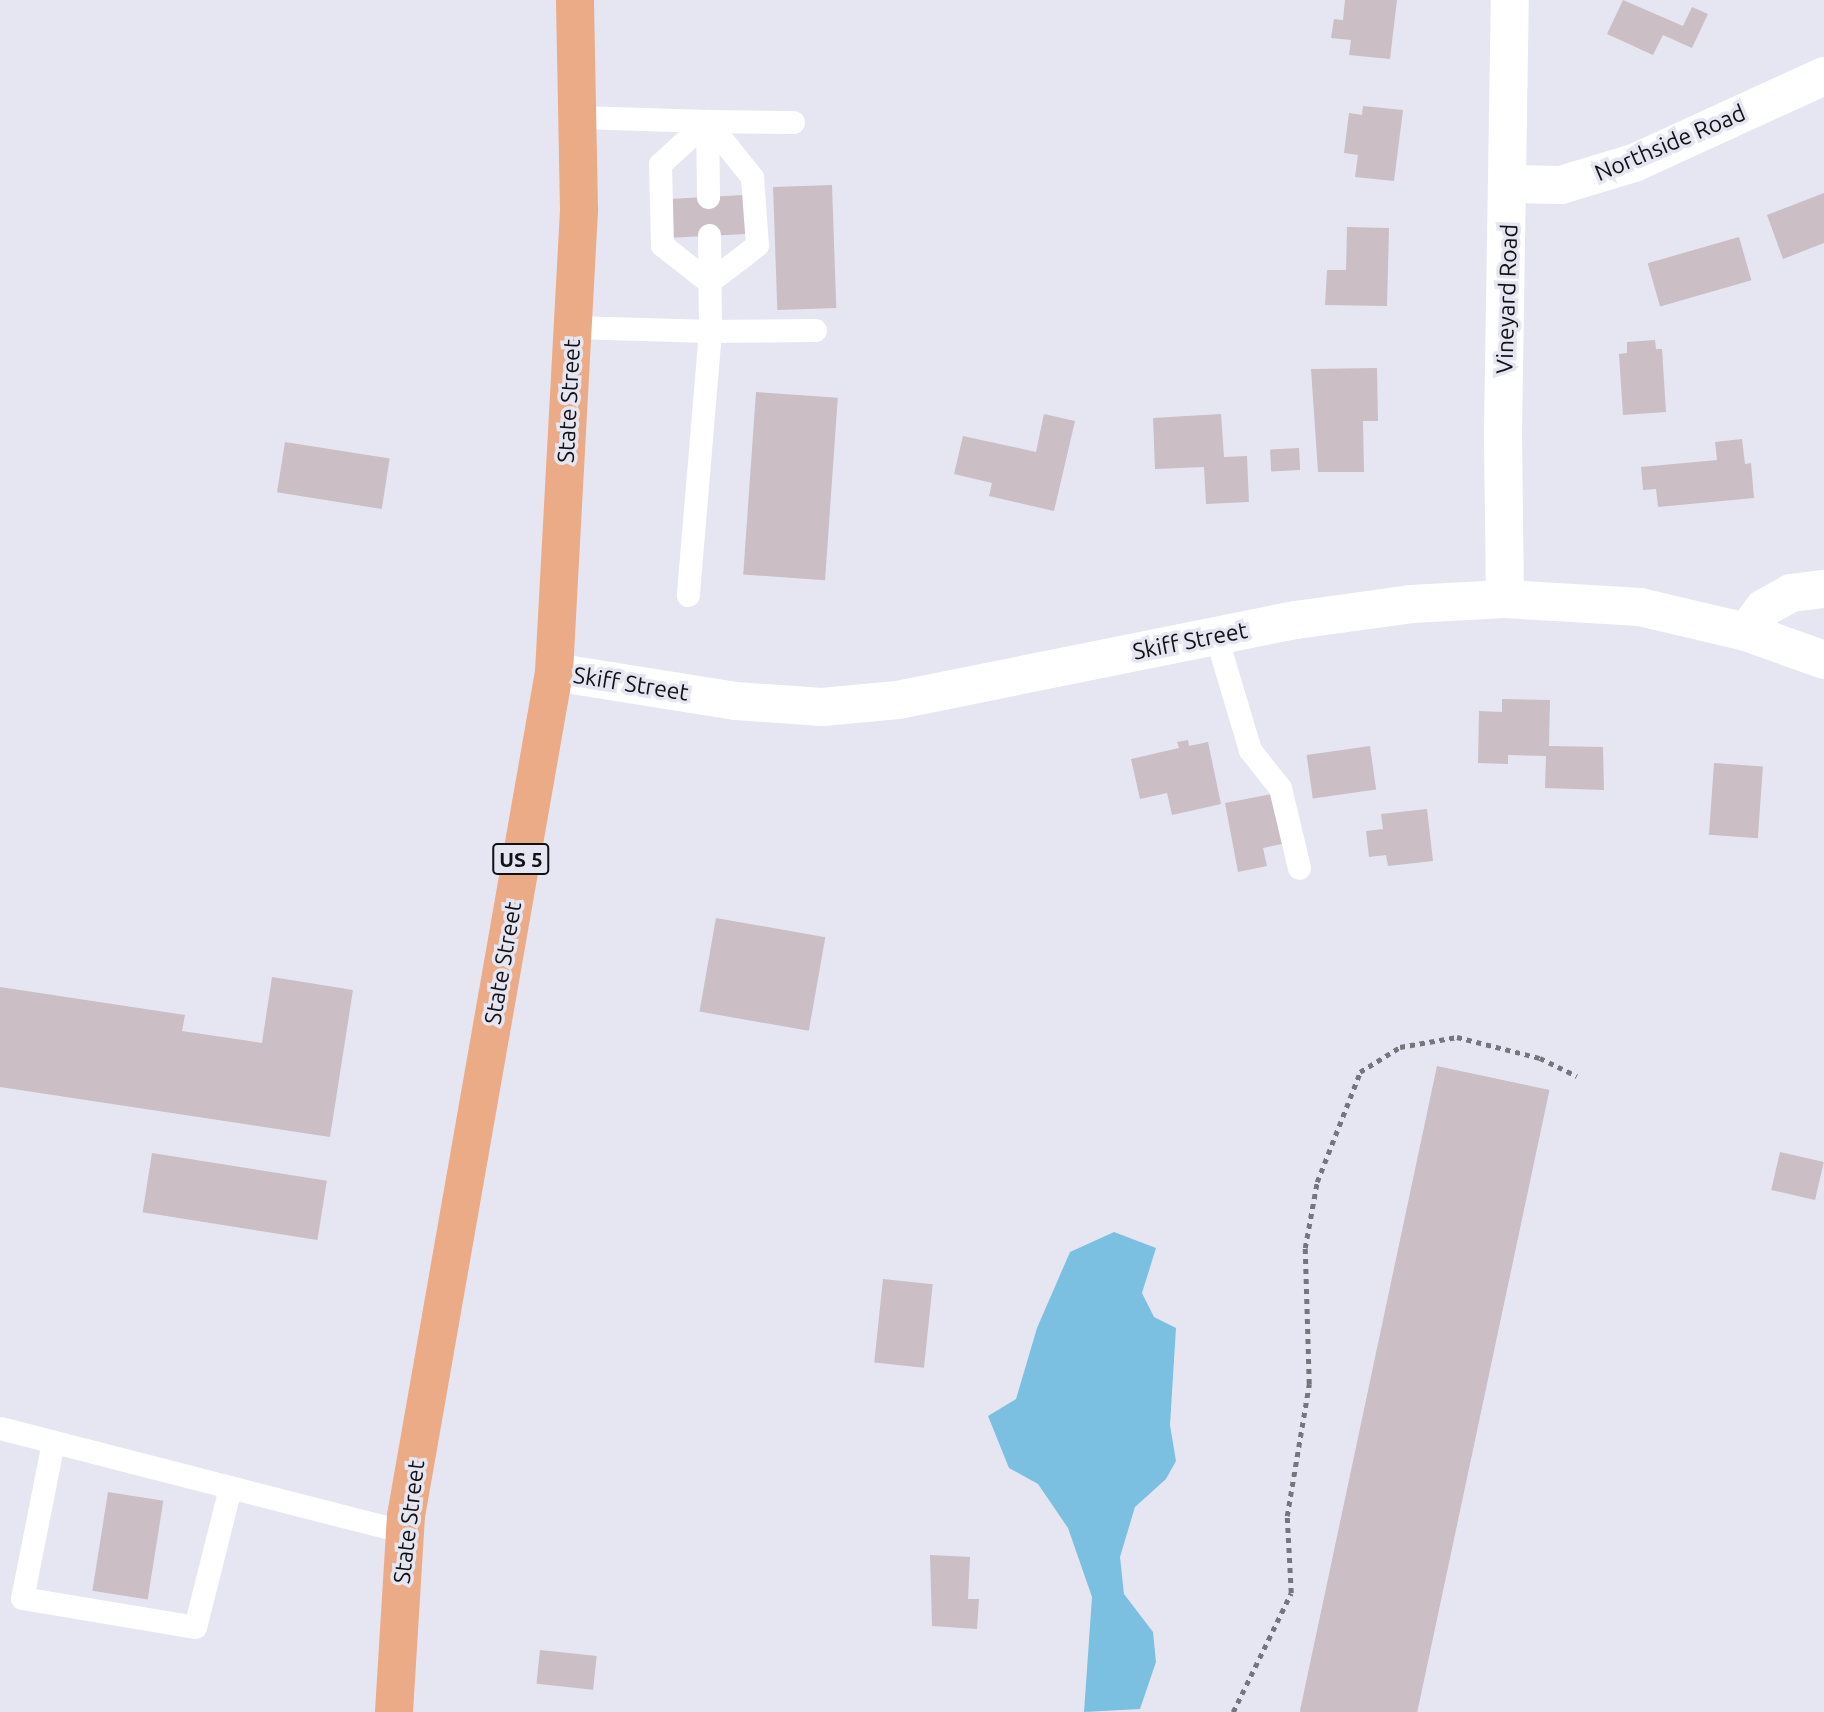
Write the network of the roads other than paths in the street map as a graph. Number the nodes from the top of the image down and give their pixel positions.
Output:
1 (575, 0) edge
2 (1510, 0) edge
3 (1824, 76) edge
4 (577, 117) junction
5 (707, 121) junction
6 (793, 122) dead end
7 (1509, 184) junction
8 (708, 197) dead end
9 (709, 235) dead end
10 (709, 282) junction
11 (573, 327) junction
12 (814, 330) dead end
13 (710, 331) junction
14 (1824, 589) edge
15 (688, 595) dead end
16 (1505, 598) junction
17 (1746, 632) junction
18 (1216, 636) junction
19 (1824, 660) edge
20 (554, 671) junction
21 (1299, 868) dead end
22 (0, 1428) edge
23 (53, 1442) junction
24 (230, 1488) junction
25 (405, 1532) junction
26 (394, 1712) edge

1 - 4 main road, State Street / US 5
2 - 7 main road, Vineyard Road
3 - 7 main road, Northside Road
4 - 5 lane
4 - 11 main road, State Street / US 5
5 - 6 lane
5 - 8 lane
5 - 10 lane
5 - 10 lane
7 - 16 main road, Vineyard Road
9 - 10 lane
10 - 13 lane
11 - 13 lane
11 - 20 main road, State Street / US 5
12 - 13 lane
13 - 15 lane
14 - 17 main road
16 - 17 main road, Skiff Street
16 - 18 main road, Skiff Street
17 - 19 main road, Skiff Street
18 - 20 main road, Skiff Street
18 - 21 lane
20 - 25 main road, State Street / US 5
22 - 23 lane
23 - 24 lane
23 - 24 lane
24 - 25 lane
25 - 26 main road, State Street / US 5

